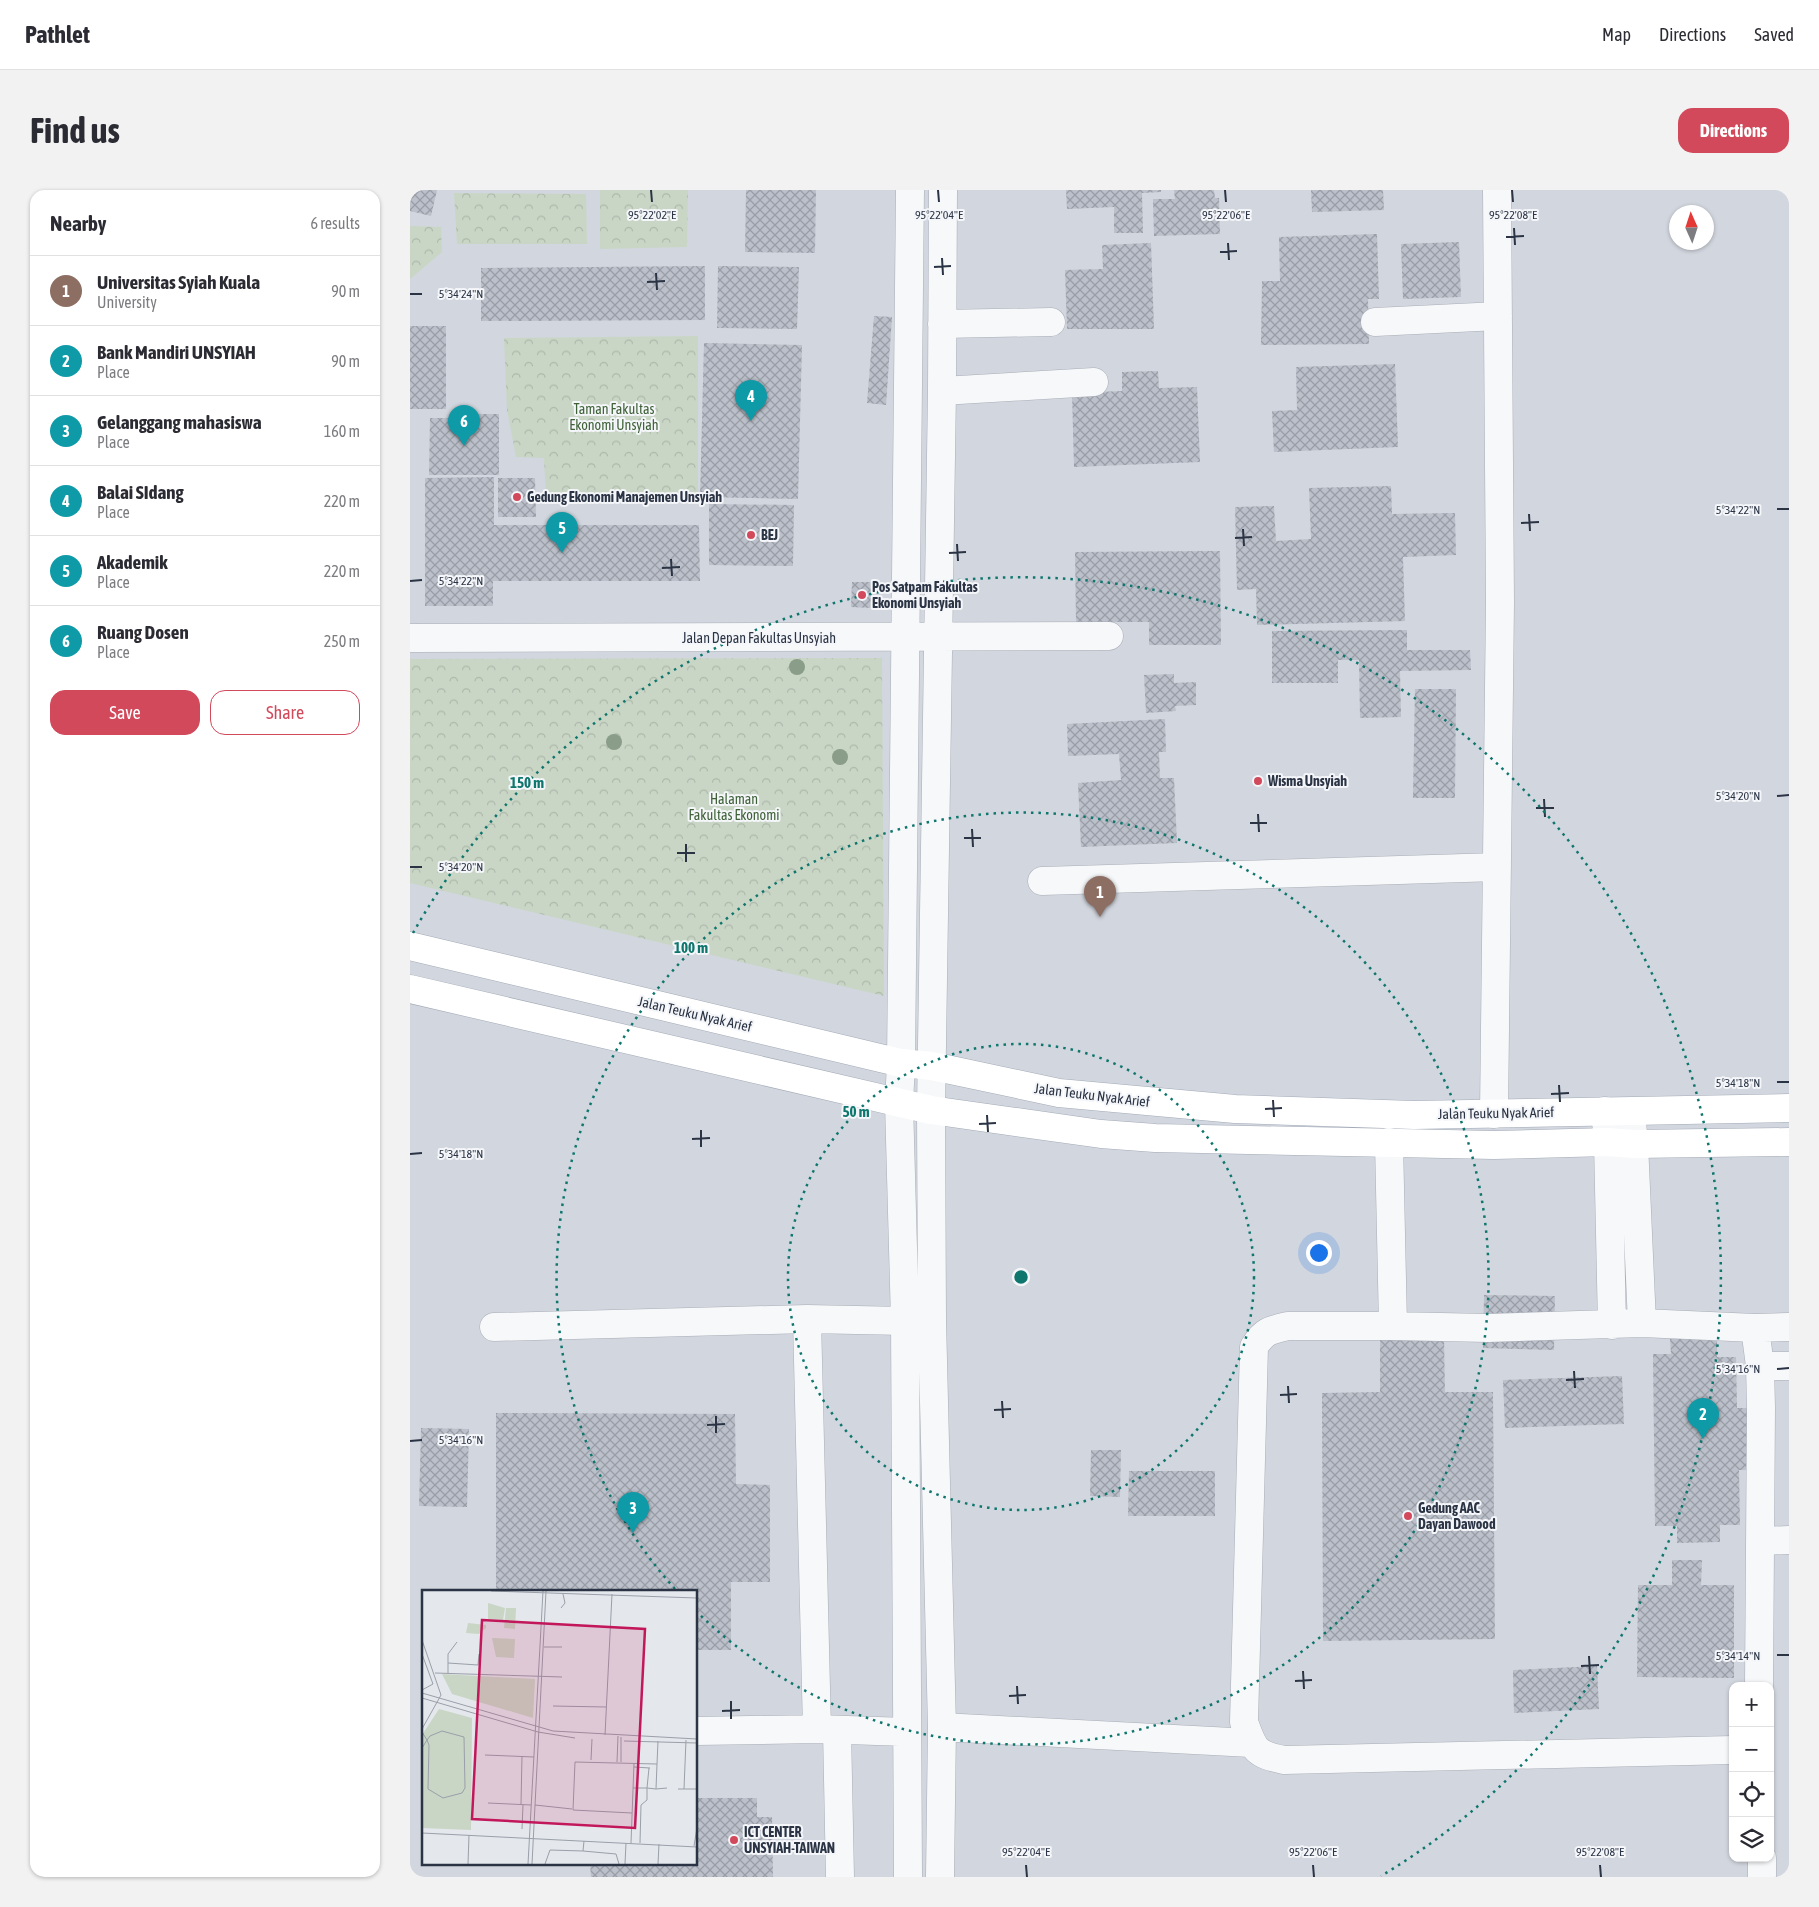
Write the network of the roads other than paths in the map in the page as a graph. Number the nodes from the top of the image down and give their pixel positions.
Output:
1 (910, 190) edge
2 (942, 190) edge
3 (1497, 190) edge
4 (1498, 316) junction
5 (1051, 322) dead end
6 (1375, 322) dead end
7 (942, 324) junction
8 (1094, 382) dead end
9 (942, 390) junction
10 (904, 636) junction
11 (1109, 636) dead end
12 (938, 637) junction
13 (410, 638) edge
14 (1497, 867) junction
15 (1042, 881) dead end
16 (410, 946) edge
17 (410, 989) edge
18 (901, 1063) junction
19 (932, 1066) junction
20 (899, 1103) junction
21 (1789, 1108) edge
22 (931, 1110) junction
23 (1618, 1111) junction
24 (1494, 1114) junction
25 (1389, 1142) junction
26 (1789, 1142) edge
27 (1621, 1143) junction
28 (807, 1319) junction
29 (905, 1321) junction
30 (1642, 1323) junction
31 (1612, 1325) junction
32 (1393, 1326) junction
33 (494, 1327) dead end
34 (1789, 1327) edge
35 (1755, 1328) junction
36 (1760, 1366) junction
37 (1789, 1366) edge
38 (1789, 1540) edge
39 (1760, 1541) junction
40 (1759, 1682) edge
41 (942, 1727) junction
42 (827, 1729) junction
43 (698, 1731) edge
44 (907, 1732) junction
45 (1251, 1743) junction
46 (1729, 1750) edge
47 (1762, 1862) edge
48 (840, 1877) edge
49 (908, 1877) edge
50 (940, 1877) edge
51 (1762, 1877) edge

1 - 10 street
2 - 7 street
3 - 4 street
4 - 6 street
4 - 14 street
5 - 7 street
7 - 9 street
8 - 9 street
9 - 12 street
10 - 12 street, Jalan Depan Fakultas Unsyiah
10 - 13 street, Jalan Depan Fakultas Unsyiah
10 - 18 street
11 - 12 street, Jalan Depan Fakultas Unsyiah
12 - 19 street
14 - 15 street
14 - 24 street
16 - 18 main road, Jalan Teuku Nyak Arief
17 - 20 main road
18 - 19 main road, Jalan Teuku Nyak Arief
18 - 20 street
19 - 22 street
19 - 24 main road, Jalan Teuku Nyak Arief
20 - 22 main road
20 - 29 street
21 - 23 main road, Jalan Teuku Nyak Arief
22 - 25 main road
22 - 41 street
23 - 24 main road, Jalan Teuku Nyak Arief
23 - 27 street
25 - 27 main road
25 - 32 street
26 - 27 main road
27 - 30 street
27 - 31 street
28 - 29 street
28 - 33 street
28 - 42 street
29 - 44 street
30 - 31 street
30 - 35 street
31 - 32 street
32 - 45 street
34 - 35 street
35 - 36 street
36 - 37 street
36 - 39 street
38 - 39 street
39 - 40 street
41 - 45 street
41 - 50 street
42 - 43 street
42 - 44 street
42 - 48 street
44 - 49 street
45 - 46 street
47 - 51 street

